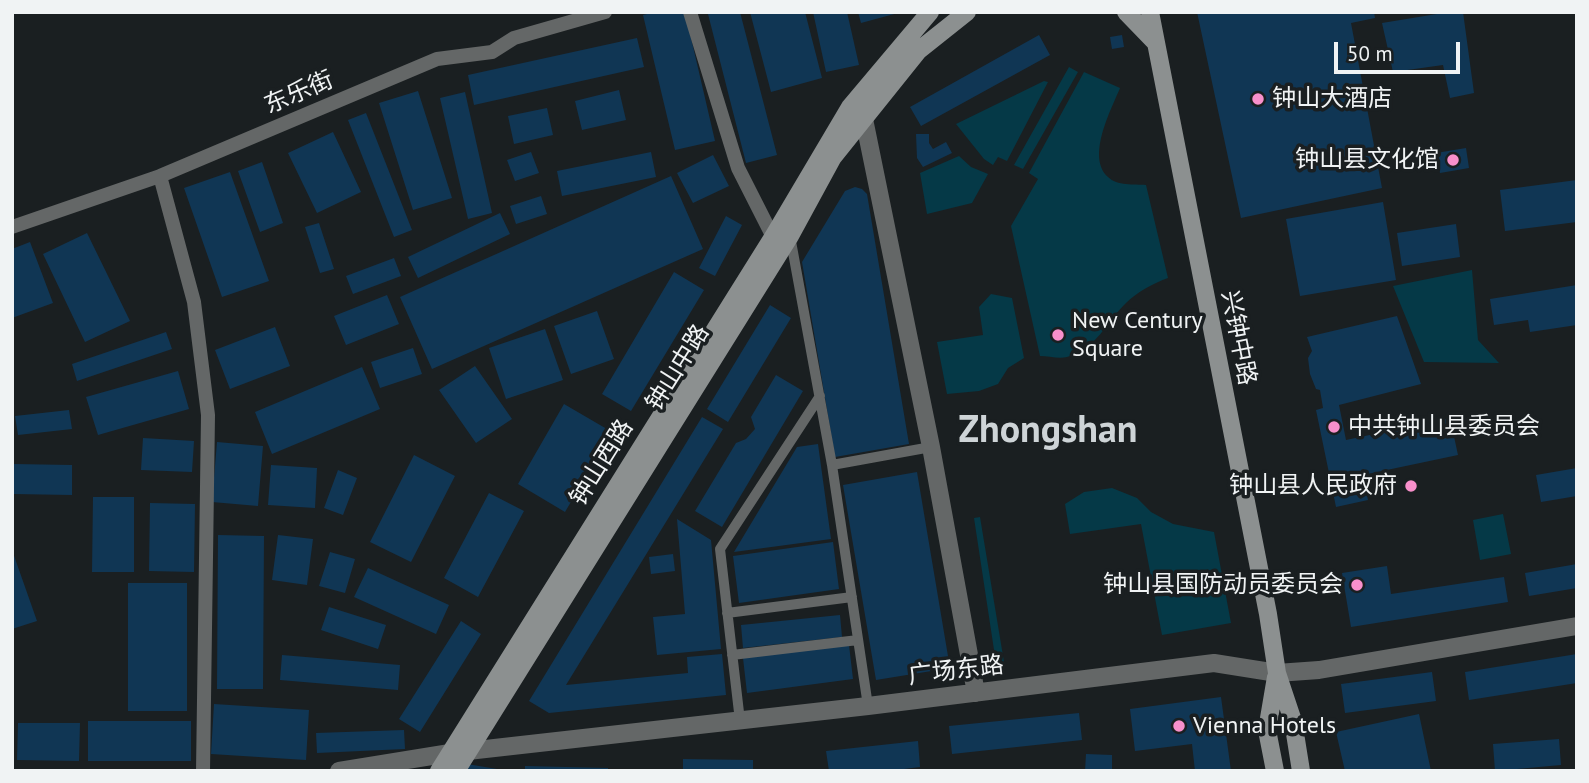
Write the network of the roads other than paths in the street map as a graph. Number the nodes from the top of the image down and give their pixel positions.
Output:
1 (605, 12) edge
2 (690, 12) edge
3 (930, 12) edge
4 (967, 12) edge
5 (1126, 12) edge
6 (1150, 12) edge
7 (1155, 42) junction
8 (857, 113) junction
9 (160, 176) junction
10 (12, 227) edge
11 (782, 237) junction
12 (820, 396) junction
13 (931, 447) junction
14 (832, 466) junction
15 (852, 597) junction
16 (727, 614) junction
17 (1577, 626) edge
18 (858, 640) junction
19 (732, 655) junction
20 (1277, 673) junction
21 (976, 693) junction
22 (868, 706) junction
23 (740, 722) junction
24 (457, 752) junction
25 (203, 771) edge
26 (339, 771) edge
27 (439, 771) edge
28 (456, 771) edge
29 (1275, 771) edge
30 (1301, 771) edge

1 - 9 street, 东乐街
2 - 11 street
3 - 8 main road, 钟山西路
4 - 8 main road
5 - 7 main road
6 - 7 main road, 兴钟中路
7 - 20 main road, 兴钟中路
8 - 11 main road, 钟山西路
8 - 13 street
9 - 10 street, 东乐街
9 - 25 street
11 - 12 street
11 - 24 main road, 钟山西路
12 - 14 street
12 - 16 street
13 - 14 street
13 - 21 street
14 - 15 street
15 - 16 street
15 - 18 street
16 - 19 street
17 - 20 street, 广场东路
18 - 19 street
18 - 22 street
19 - 23 street
20 - 21 street, 广场东路
20 - 29 main road, 兴钟中路
20 - 30 main road, 兴钟中路
21 - 22 street, 广场东路
22 - 23 street, 广场东路
23 - 24 street, 广场东路
24 - 26 street, 广场东路
24 - 27 main road, 钟山西路
24 - 28 main road

